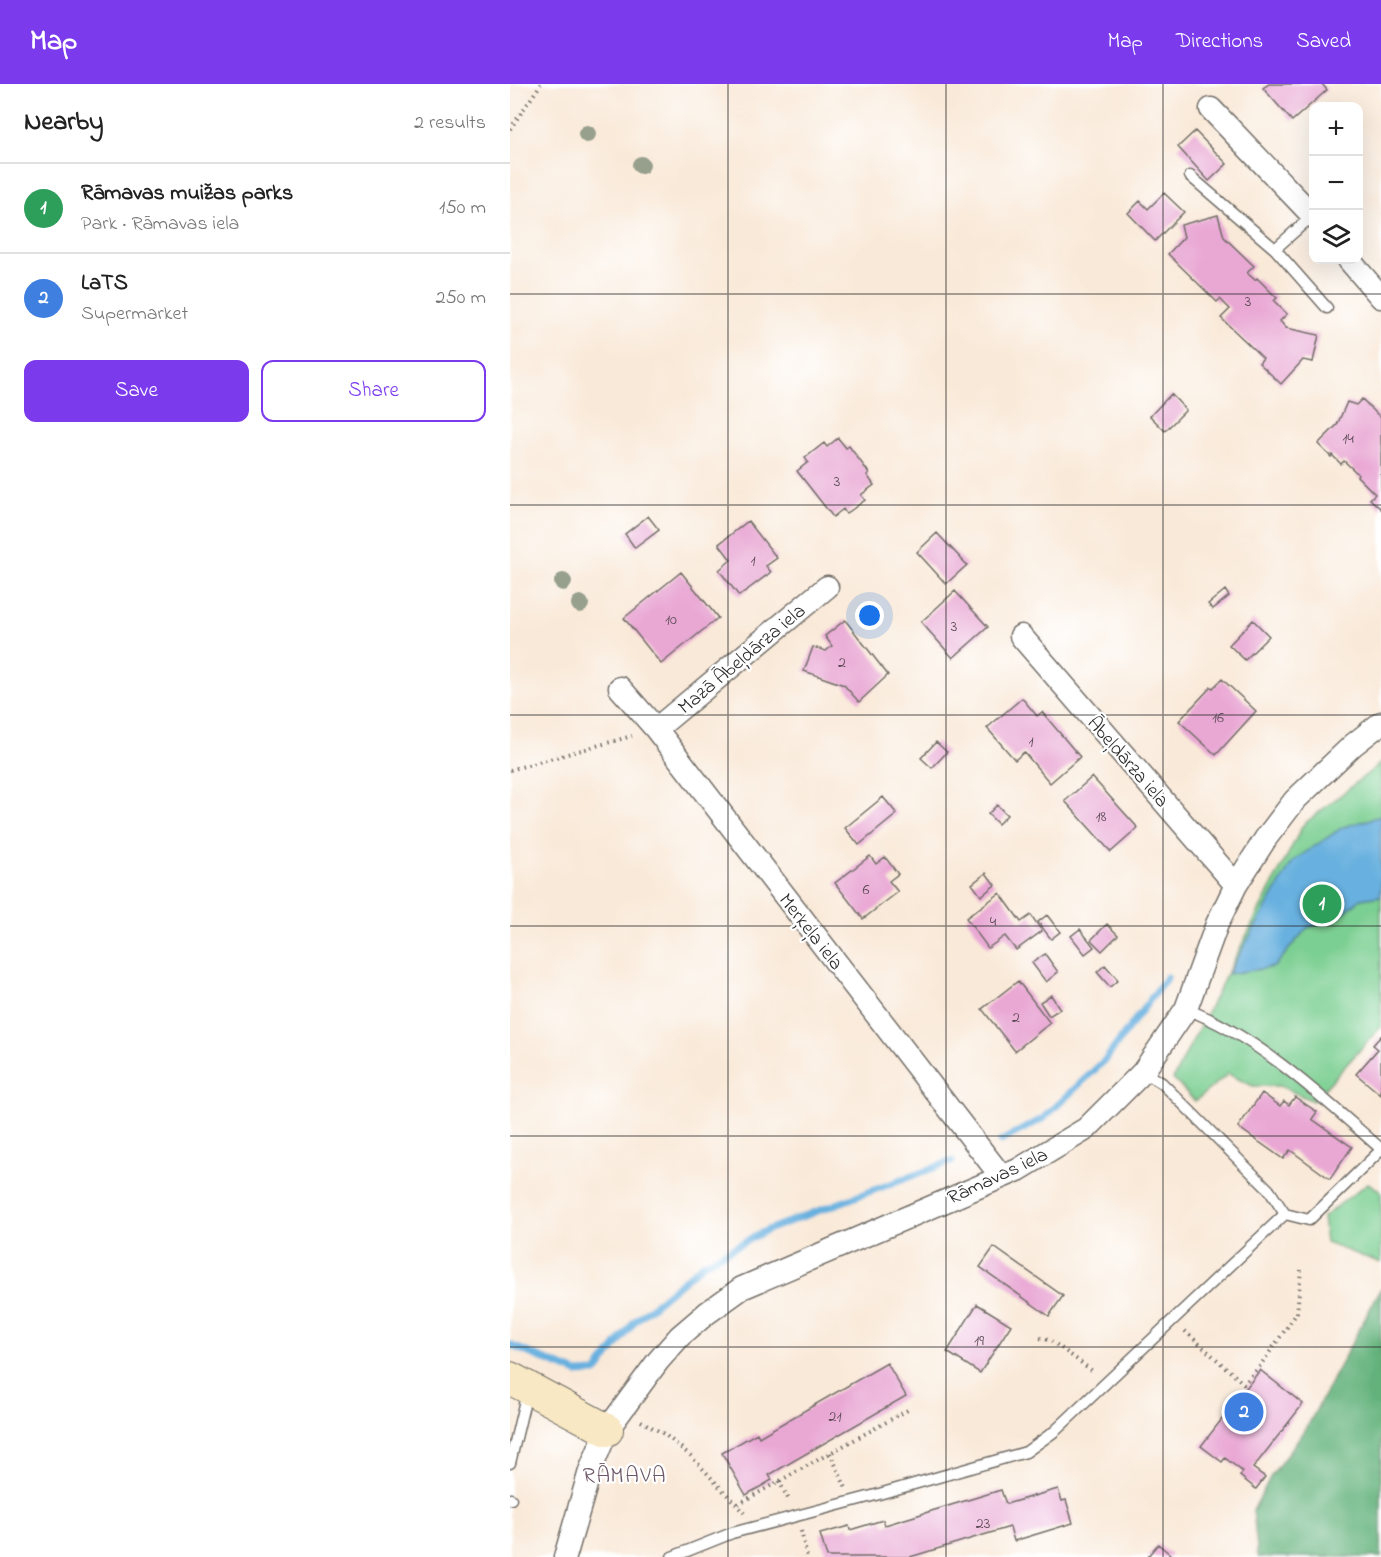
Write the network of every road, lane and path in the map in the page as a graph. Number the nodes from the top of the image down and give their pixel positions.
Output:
1 (541, 84) edge
2 (1210, 109) dead end
3 (510, 129) edge
4 (1190, 176) dead end
5 (1309, 213) edge
6 (1309, 220) edge
7 (1275, 249) junction
8 (1352, 264) edge
9 (1381, 297) edge
10 (1327, 308) dead end
11 (827, 587) dead end
12 (1021, 636) dead end
13 (620, 688) dead end
14 (1381, 723) edge
15 (656, 729) junction
16 (510, 770) edge
17 (1236, 885) junction
18 (1186, 1009) junction
19 (1143, 1072) junction
20 (1381, 1149) edge
21 (1001, 1176) junction
22 (1285, 1214) junction
23 (1301, 1270) dead end
24 (1172, 1319) junction
25 (1040, 1338) dead end
26 (1106, 1381) junction
27 (519, 1384) edge
28 (908, 1410) dead end
29 (621, 1424) junction
30 (830, 1454) junction
31 (510, 1463) edge
32 (853, 1501) junction
33 (738, 1504) junction
34 (798, 1516) junction
35 (751, 1528) junction
36 (565, 1557) edge
37 (672, 1557) edge
38 (807, 1557) edge

1 - 3 path
2 - 5 street
4 - 7 lane
6 - 7 lane
7 - 10 lane
8 - 9 street
11 - 15 street, Mazā Ābeļdārza iela
12 - 17 street, Ābeļdārza iela
13 - 15 street, Merķeļa iela
14 - 17 street, Rāmavas iela
15 - 16 path
15 - 21 street, Merķeļa iela
17 - 18 street, Rāmavas iela
18 - 19 street, Rāmavas iela
18 - 20 lane
19 - 21 street, Rāmavas iela
19 - 22 lane
20 - 22 lane
21 - 29 street, Rāmavas iela
22 - 24 lane
23 - 24 path
24 - 26 lane
25 - 26 path
26 - 32 lane
27 - 29 main road
27 - 31 lane
28 - 30 path
29 - 33 path
29 - 36 street, Rāmavas iela
30 - 32 path
30 - 33 path
32 - 34 lane
33 - 35 path
34 - 35 lane
34 - 38 path
35 - 37 lane

